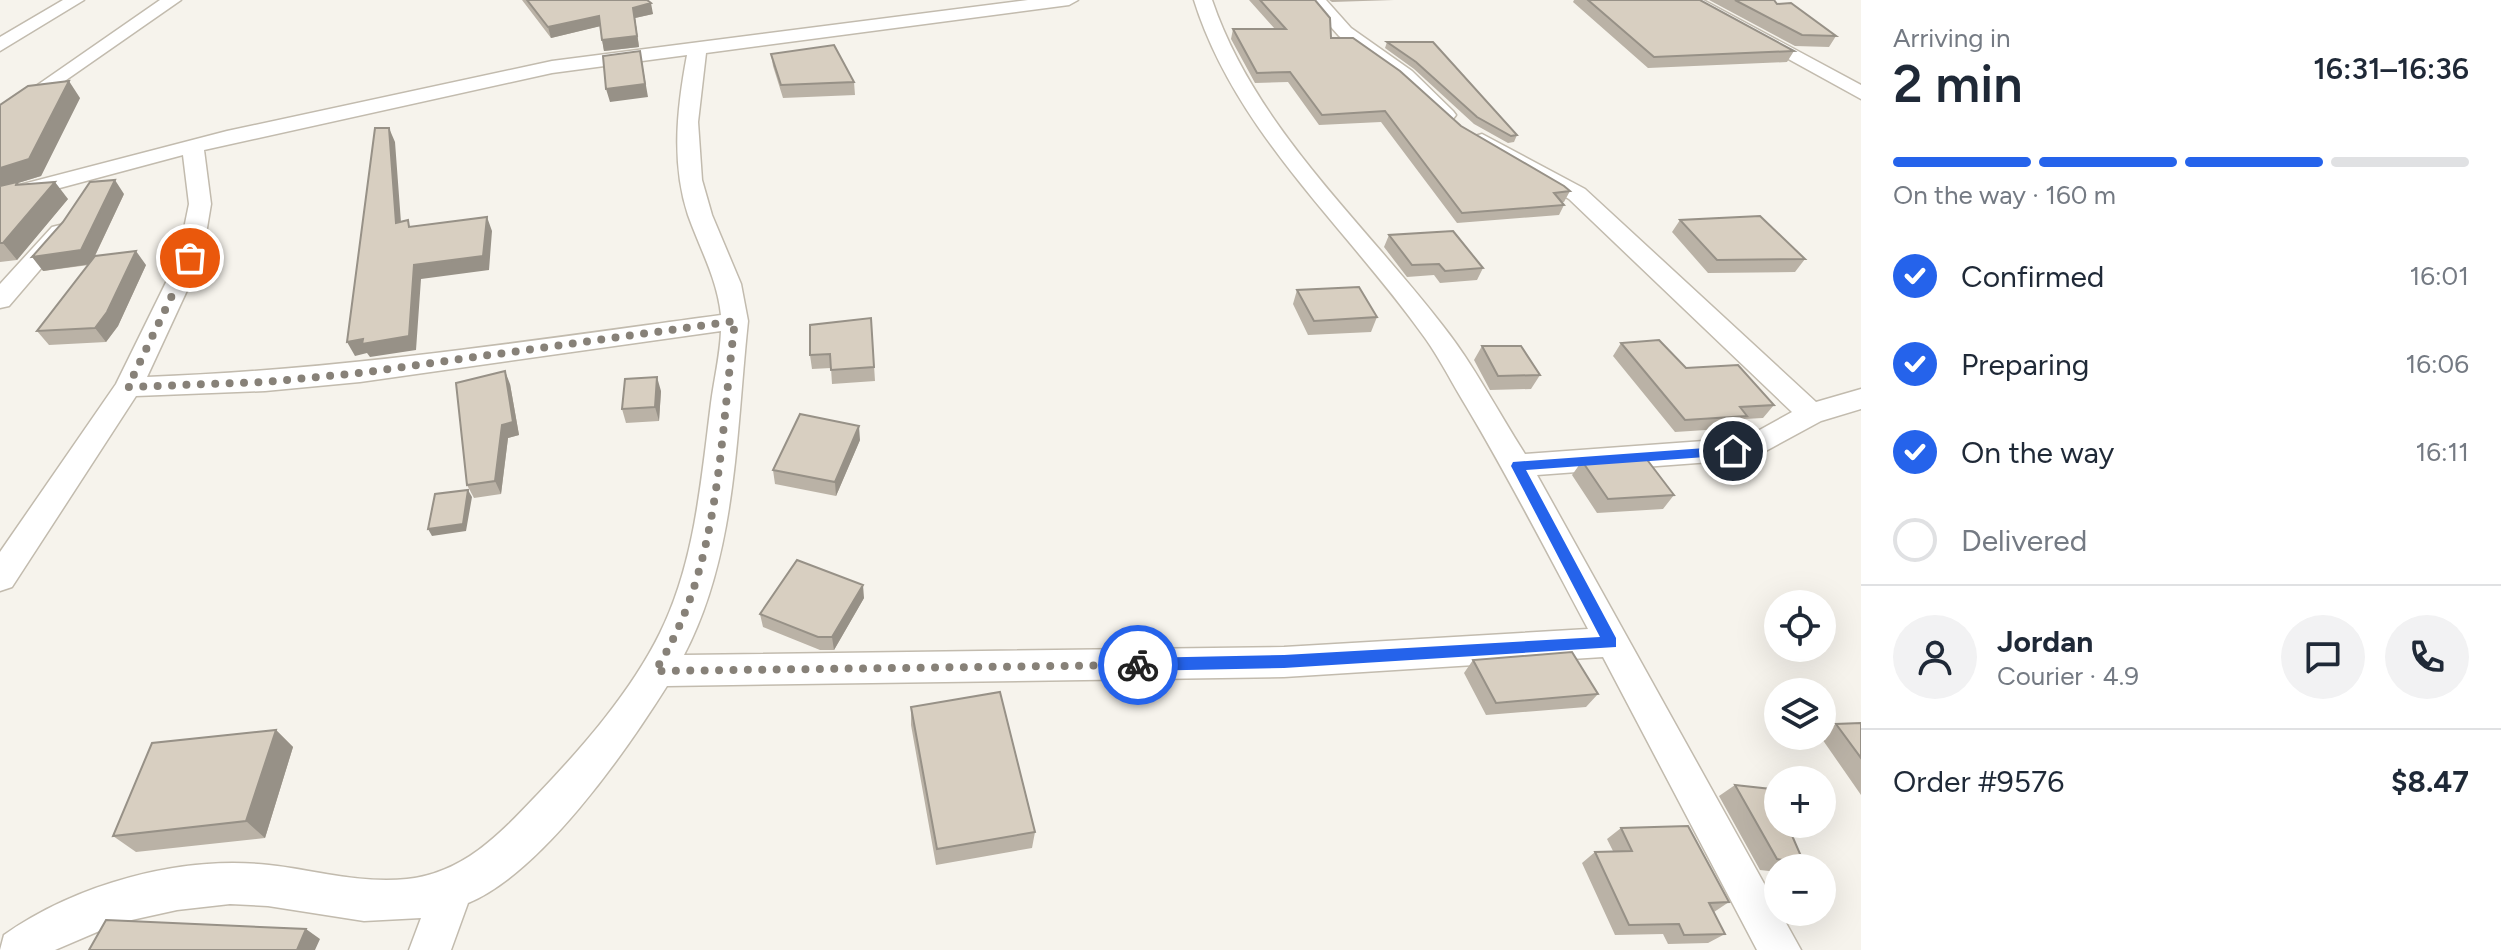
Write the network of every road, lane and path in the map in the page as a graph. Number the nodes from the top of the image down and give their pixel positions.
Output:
1 (75, 0) edge
2 (172, 0) edge
3 (1069, 0) edge
4 (1203, 0) edge
5 (1316, 0) edge
6 (1690, 0) edge
7 (998, 4) edge
8 (0, 45) edge
9 (698, 46) junction
10 (1861, 93) edge
11 (0, 120) edge
12 (193, 146) junction
13 (102, 170) junction
14 (0, 197) edge
15 (0, 300) edge
16 (735, 321) junction
17 (128, 387) junction
18 (1861, 399) edge
19 (1811, 414) junction
20 (1517, 466) junction
21 (0, 578) edge
22 (1611, 642) junction
23 (655, 671) junction
24 (452, 889) junction
25 (20, 939) edge
26 (430, 950) edge
27 (1780, 950) edge

1 - 8 street
2 - 11 street
3 - 7 street
4 - 20 street
5 - 19 street
6 - 10 street
7 - 9 street
9 - 12 street
9 - 16 street
12 - 13 street
12 - 17 street
13 - 14 street
13 - 15 street
16 - 17 street
16 - 23 street
17 - 21 street
18 - 19 street
19 - 20 street
20 - 22 street
22 - 23 street
22 - 27 street
23 - 24 street
24 - 25 street
24 - 26 street

